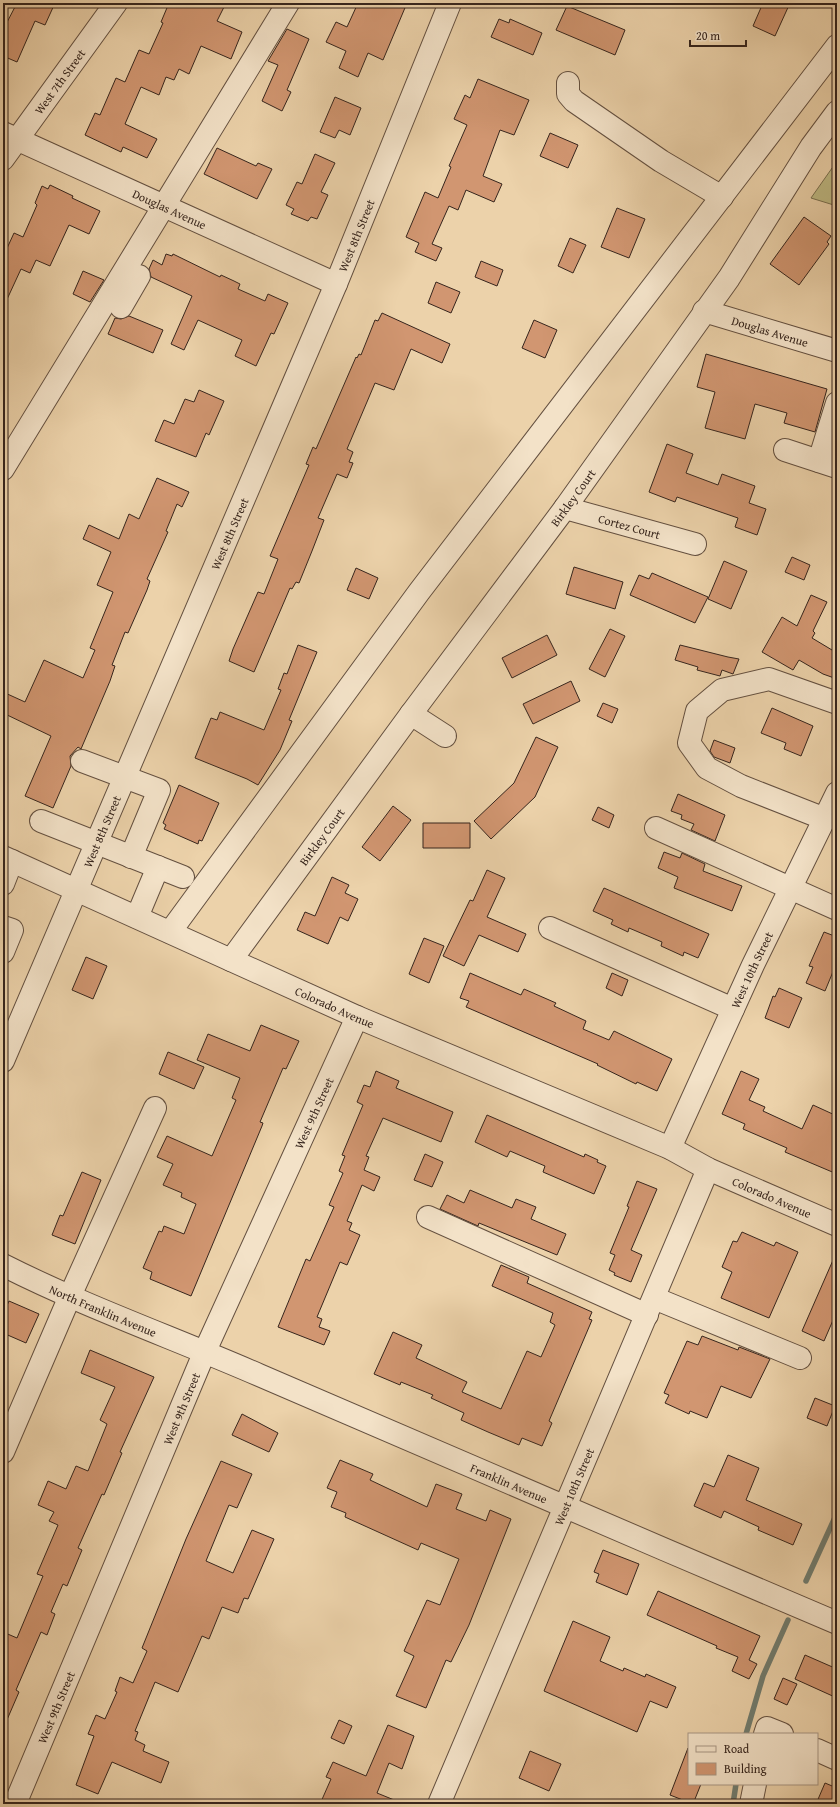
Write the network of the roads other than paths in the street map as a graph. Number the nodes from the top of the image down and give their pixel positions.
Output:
1 (116, 3) edge
2 (288, 3) edge
3 (450, 3) edge
4 (837, 46) edge
5 (568, 83) dead end
6 (837, 112) edge
7 (10, 136) edge
8 (3, 159) edge
9 (722, 197) junction
10 (171, 208) junction
11 (336, 284) junction
12 (121, 307) dead end
13 (704, 311) junction
14 (837, 350) edge
15 (837, 403) edge
16 (785, 450) dead end
17 (828, 464) edge
18 (3, 469) edge
19 (564, 508) junction
20 (695, 544) dead end
21 (837, 703) edge
22 (410, 714) junction
23 (445, 736) dead end
24 (82, 761) dead end
25 (125, 777) junction
26 (837, 793) edge
27 (825, 818) junction
28 (41, 821) dead end
29 (656, 828) dead end
30 (97, 843) junction
31 (131, 857) junction
32 (7, 859) edge
33 (158, 867) junction
34 (183, 877) dead end
35 (3, 884) edge
36 (791, 888) junction
37 (77, 889) junction
38 (837, 909) edge
39 (137, 917) junction
40 (3, 927) edge
41 (550, 928) dead end
42 (170, 932) junction
43 (3, 952) edge
44 (231, 960) junction
45 (733, 1009) junction
46 (357, 1017) junction
47 (3, 1061) edge
48 (155, 1108) dead end
49 (670, 1148) junction
50 (708, 1169) junction
51 (428, 1217) dead end
52 (837, 1224) edge
53 (3, 1265) edge
54 (70, 1296) junction
55 (650, 1306) junction
56 (205, 1351) junction
57 (800, 1358) dead end
58 (3, 1452) edge
59 (565, 1508) junction
60 (837, 1622) edge
61 (765, 1733) edge
62 (780, 1733) edge
63 (818, 1750) edge
64 (837, 1759) edge
65 (755, 1785) edge
66 (14, 1804) edge
67 (439, 1804) edge
68 (751, 1804) edge

1 - 7 street, West 7th Street
2 - 10 street
3 - 11 street, West 8th Street
4 - 9 street
5 - 9 street
6 - 13 street, Birkley Court
7 - 8 street, West 7th Street
7 - 10 street, Douglas Avenue
9 - 42 street
10 - 11 street, Douglas Avenue
10 - 12 street
10 - 18 street
11 - 25 street, West 8th Street
13 - 14 street, Douglas Avenue
13 - 19 street, Birkley Court
15 - 17 street
16 - 17 street
19 - 20 street, Cortez Court
19 - 22 street, Birkley Court
21 - 27 street
22 - 23 street
22 - 44 street, Birkley Court
24 - 25 street
25 - 30 street, West 8th Street
25 - 31 street
26 - 27 street, West 10th Street
27 - 36 street, West 10th Street
28 - 30 street
29 - 36 street
30 - 31 street
30 - 37 street, West 8th Street
31 - 33 street
32 - 35 street
32 - 37 street, Colorado Avenue
33 - 34 street
33 - 39 street
36 - 38 street
36 - 45 street, West 10th Street
37 - 39 street, Colorado Avenue
37 - 47 street, West 8th Street
39 - 42 street, Colorado Avenue
40 - 43 street
41 - 45 street
42 - 44 street, Colorado Avenue
44 - 46 street, Colorado Avenue
45 - 49 street, West 10th Street
46 - 49 street, Colorado Avenue
46 - 56 street, West 9th Street
48 - 54 street
49 - 50 street, Colorado Avenue
50 - 52 street, Colorado Avenue
50 - 55 street, West 10th Street
51 - 55 street
53 - 54 street, North Franklin Avenue
54 - 56 street, North Franklin Avenue
54 - 58 street
55 - 57 street
55 - 59 street, West 10th Street
56 - 59 street, Franklin Avenue
56 - 66 street, West 9th Street
59 - 60 street, Franklin Avenue
59 - 67 street, West 10th Street
61 - 62 street
63 - 64 street
65 - 68 street

